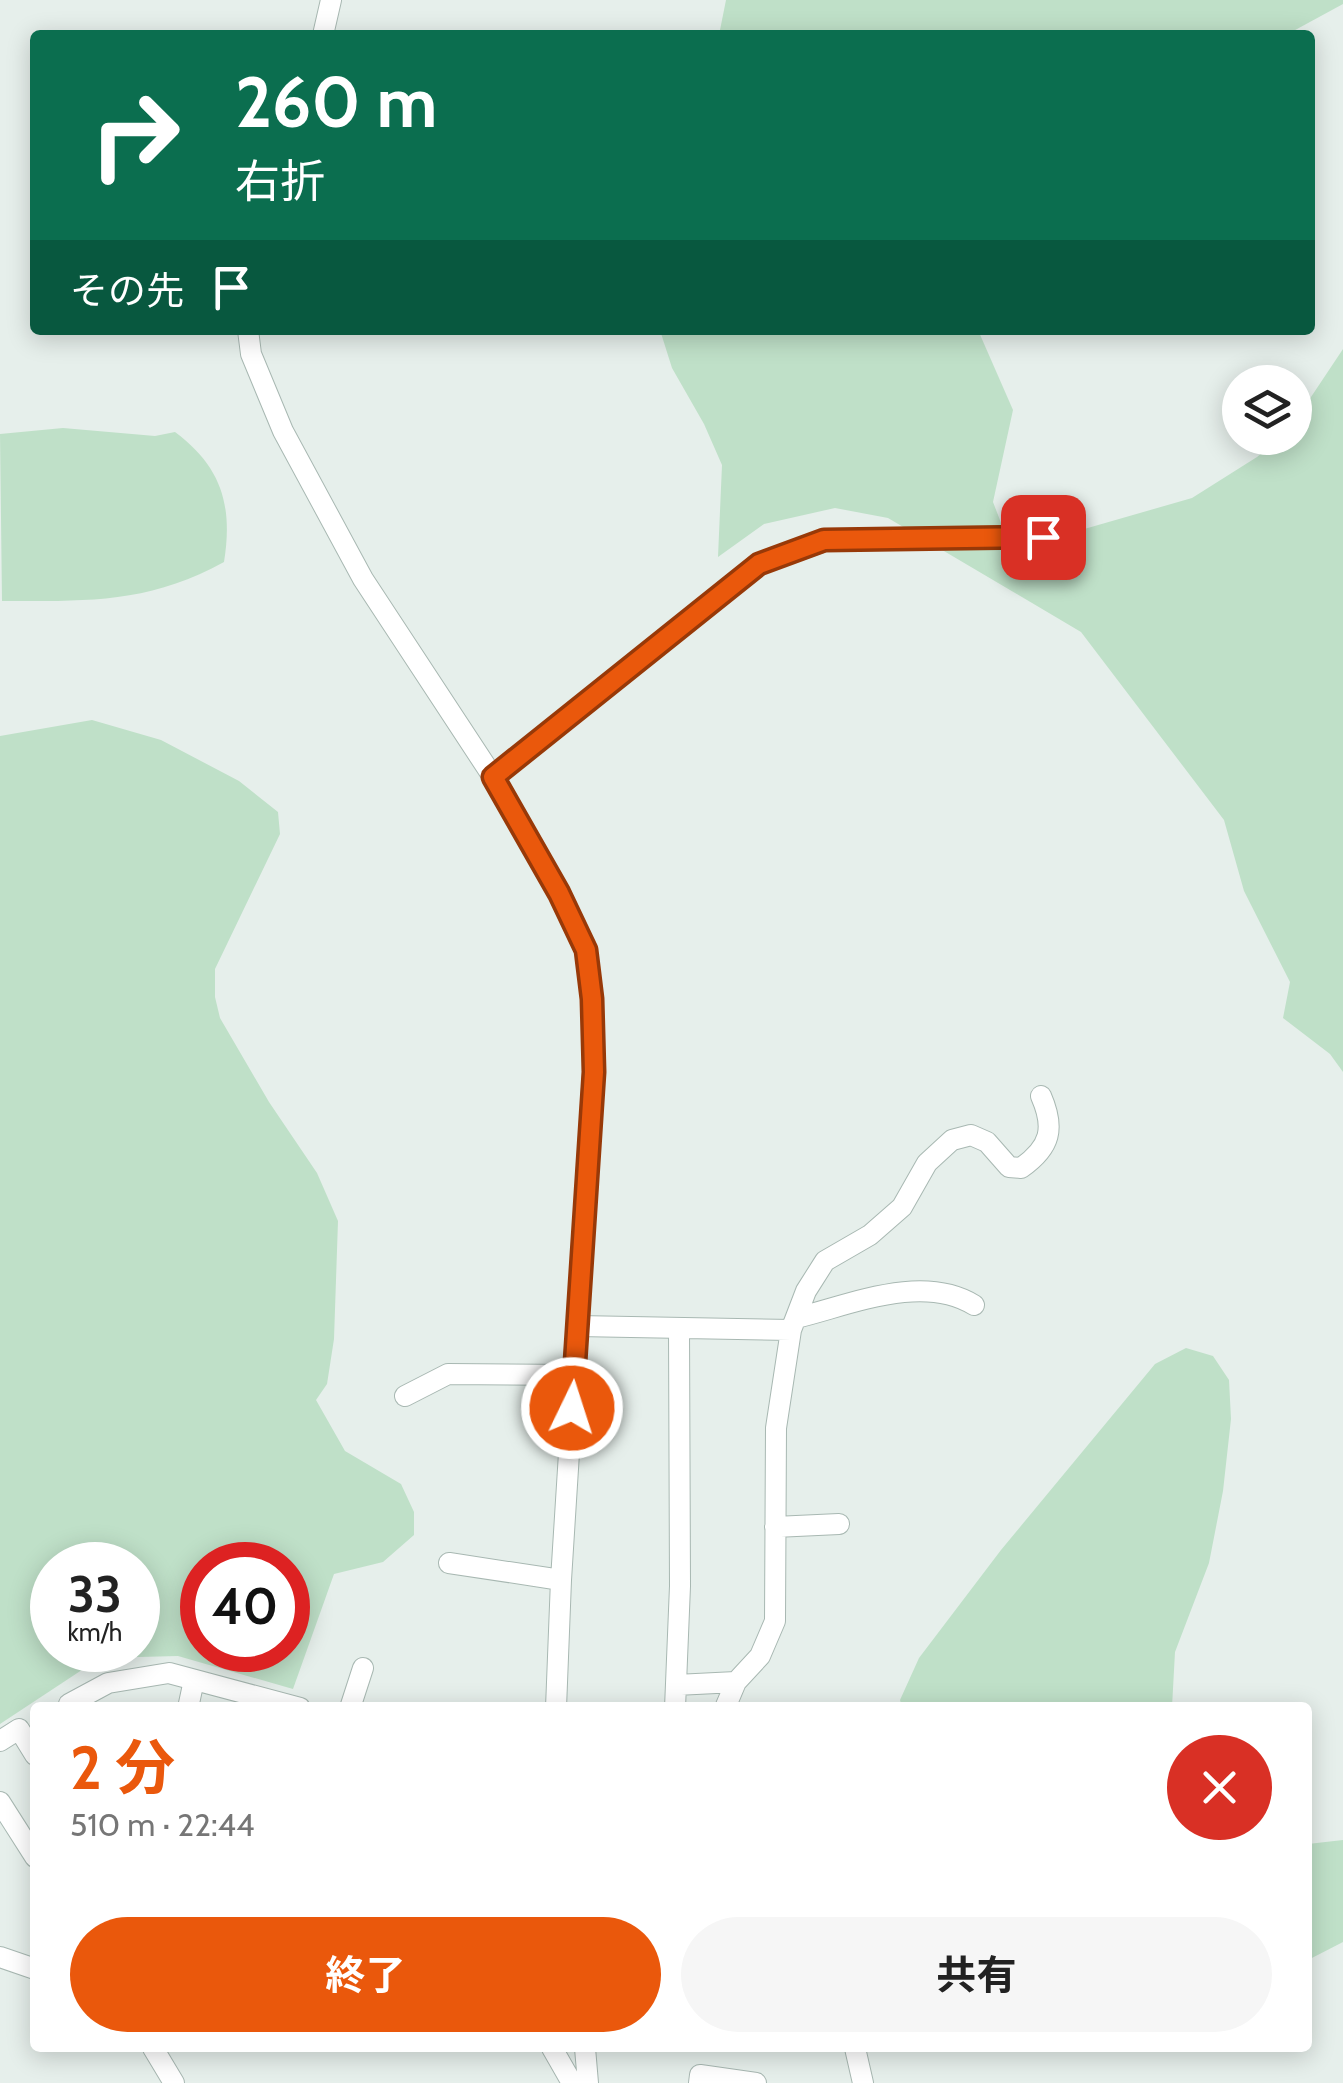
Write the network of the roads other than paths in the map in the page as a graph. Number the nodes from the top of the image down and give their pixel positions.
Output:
1 (331, 0) edge
2 (324, 30) edge
3 (249, 335) edge
4 (1043, 537) dead end
5 (493, 777) junction
6 (1041, 1096) dead end
7 (974, 1304) dead end
8 (794, 1324) junction
9 (578, 1326) junction
10 (679, 1328) junction
11 (574, 1375) junction
12 (406, 1396) dead end
13 (839, 1524) dead end
14 (776, 1526) junction
15 (449, 1563) dead end
16 (561, 1580) junction
17 (363, 1668) dead end
18 (194, 1680) junction
19 (736, 1682) junction
20 (676, 1685) junction
21 (243, 1701) edge
22 (73, 1702) edge
23 (189, 1702) edge
24 (352, 1702) edge
25 (556, 1702) edge
26 (676, 1702) edge
27 (728, 1702) edge
28 (0, 1741) edge
29 (30, 1746) edge
30 (0, 1802) edge
31 (30, 1849) edge
32 (0, 1957) edge
33 (30, 1967) edge
34 (155, 2052) edge
35 (554, 2052) edge
36 (585, 2052) edge
37 (856, 2052) edge
38 (174, 2083) edge
39 (572, 2083) edge
40 (588, 2083) edge
41 (699, 2083) edge
42 (756, 2083) edge
43 (863, 2083) edge

1 - 2 street
3 - 5 street
4 - 5 street
5 - 9 street
6 - 8 street
7 - 8 street
8 - 10 street
8 - 14 street
9 - 10 street
9 - 11 street
10 - 20 street
11 - 12 street
11 - 16 street
13 - 14 street
14 - 19 street
15 - 16 street
16 - 25 street
17 - 24 street
18 - 21 street
18 - 22 street
18 - 23 street
19 - 20 street
19 - 27 street
20 - 26 street
28 - 29 street
30 - 31 street
32 - 33 street
34 - 38 street
35 - 39 street
36 - 40 street
37 - 43 street
41 - 42 street

